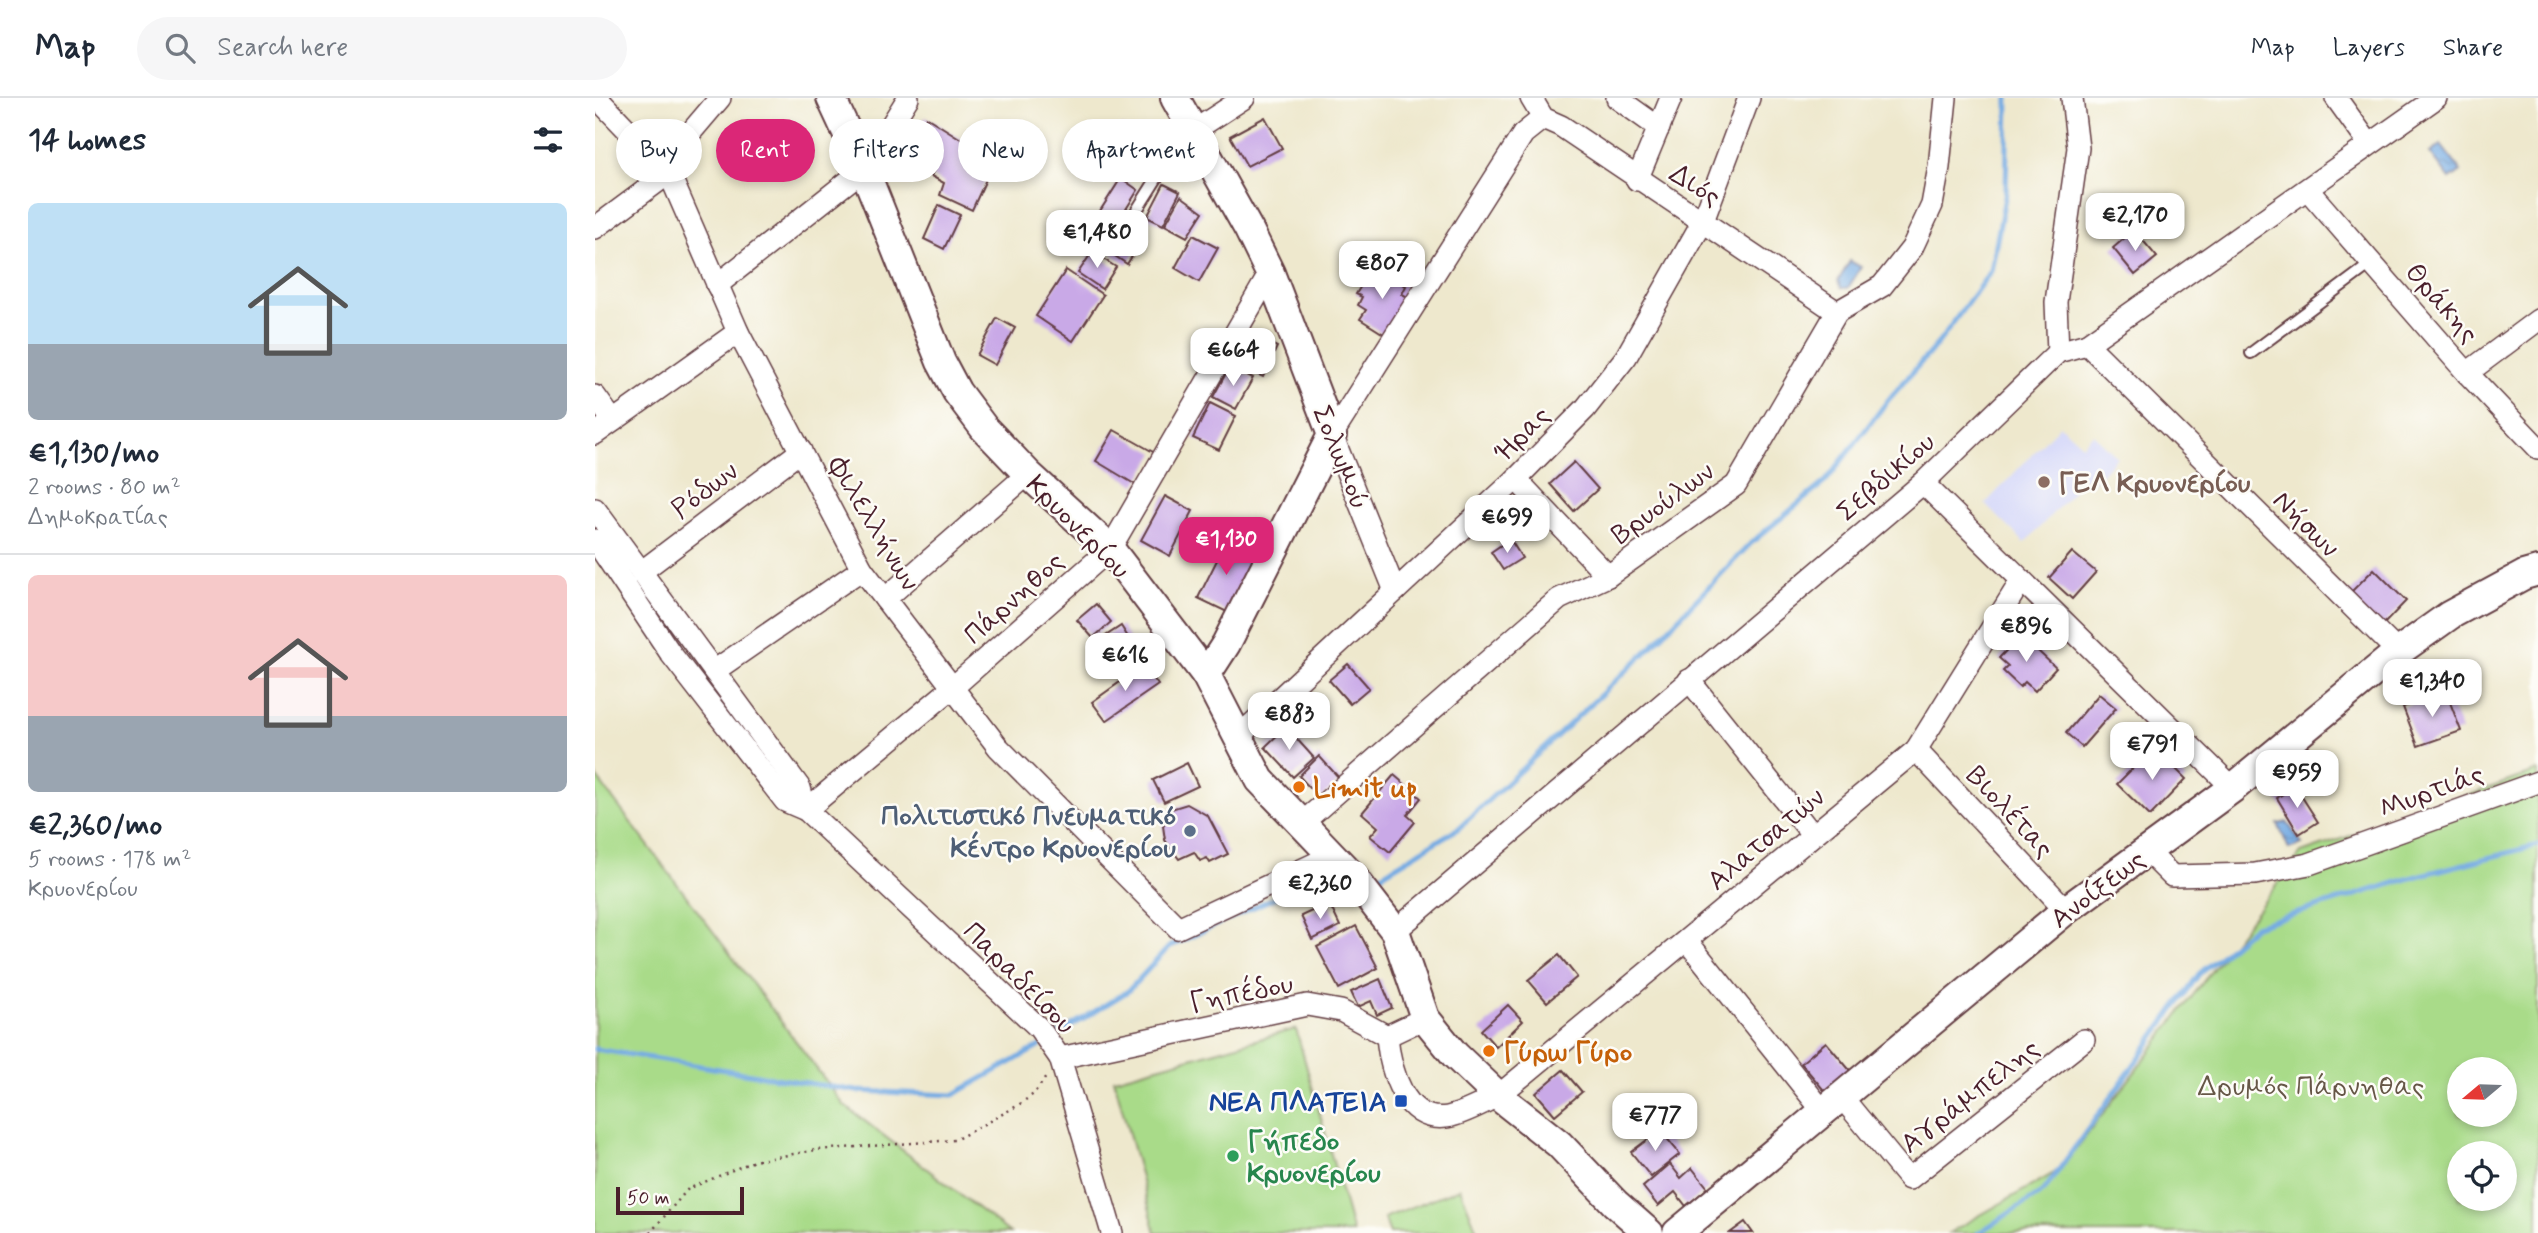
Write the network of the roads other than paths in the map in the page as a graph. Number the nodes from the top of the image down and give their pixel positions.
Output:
1 (597, 98) edge
2 (720, 98) edge
3 (831, 98) edge
4 (908, 98) edge
5 (1175, 98) edge
6 (1244, 98) edge
7 (1531, 98) edge
8 (1617, 98) edge
9 (1671, 98) edge
10 (1749, 98) edge
11 (1945, 98) edge
12 (2073, 98) edge
13 (2336, 98) edge
14 (2436, 98) edge
15 (1543, 118) junction
16 (617, 119) edge
17 (841, 119) edge
18 (895, 119) edge
19 (1188, 119) edge
20 (1207, 119) edge
21 (702, 122) edge
22 (1659, 128) junction
23 (2369, 144) junction
24 (1219, 176) edge
25 (1637, 180) junction
26 (650, 182) edge
27 (672, 182) edge
28 (848, 182) edge
29 (869, 182) edge
30 (1156, 182) edge
31 (2308, 190) junction
32 (1703, 221) junction
33 (595, 228) edge
34 (1106, 249) dead end
35 (2372, 264) junction
36 (1270, 273) junction
37 (717, 285) junction
38 (1837, 312) junction
39 (2538, 320) edge
40 (738, 332) junction
41 (2087, 344) junction
42 (2058, 352) junction
43 (2251, 353) dead end
44 (2467, 373) junction
45 (595, 396) edge
46 (613, 421) junction
47 (595, 433) edge
48 (1332, 435) junction
49 (2538, 448) edge
50 (801, 452) junction
51 (1028, 474) junction
52 (1516, 479) junction
53 (1923, 483) junction
54 (595, 509) edge
55 (595, 540) edge
56 (1110, 549) junction
57 (862, 569) junction
58 (2538, 571) edge
59 (641, 572) junction
60 (1608, 576) junction
61 (2021, 581) junction
62 (1395, 592) junction
63 (885, 598) junction
64 (2398, 652) junction
65 (714, 671) junction
66 (1206, 675) junction
67 (1689, 680) junction
68 (951, 689) junction
69 (1238, 737) junction
70 (1916, 750) junction
71 (2538, 782) edge
72 (2233, 788) junction
73 (806, 810) junction
74 (1301, 824) junction
75 (1812, 834) junction
76 (2147, 851) junction
77 (1331, 856) junction
78 (2066, 909) junction
79 (1395, 931) junction
80 (1687, 941) junction
81 (1425, 1018) junction
82 (1387, 1036) junction
83 (2084, 1040) dead end
84 (1061, 1058) junction
85 (1498, 1096) junction
86 (1831, 1102) junction
87 (1112, 1233) edge
88 (1649, 1233) edge
89 (1677, 1233) edge

1 - 16 street, Φιλελλήνων
2 - 21 street
3 - 17 main road, Κρυονερίου
4 - 18 street
5 - 19 main road, Σολωμού
6 - 20 street
7 - 15 street
8 - 22 street
9 - 22 street
10 - 32 street, Ήρας
11 - 38 street, Βρυούλων
12 - 42 street
13 - 23 street
14 - 23 street, Σεβδικίου
15 - 25 street, Διός
15 - 48 street
22 - 25 street
23 - 31 street, Σεβδικίου
24 - 36 main road, Σολωμού
25 - 32 street, Διός
26 - 33 street
27 - 37 street, Φιλελλήνων
28 - 37 street
29 - 51 main road, Κρυονερίου
30 - 34 lane
31 - 35 street, Θράκης
31 - 41 street, Σεβδικίου
32 - 38 street, Διός
32 - 52 street, Ήρας
35 - 43 lane
35 - 44 street, Θράκης
36 - 48 main road, Σολωμού
36 - 56 street, Πάρνηθος
37 - 40 street, Φιλελλήνων
38 - 60 street, Βρυούλων
39 - 44 street
40 - 46 street
40 - 50 street, Φιλελλήνων
41 - 42 street, Σεβδικίου
41 - 64 street, Νήσων
42 - 53 street, Σεβδικίου
44 - 49 street, Θράκης
45 - 46 street
46 - 47 street
48 - 62 street, Σολωμού
48 - 66 main road
50 - 57 street, Φιλελλήνων
50 - 59 street, Ρόδων
51 - 56 main road, Κρυονερίου
51 - 63 street
52 - 60 street
52 - 62 street, Ήρας
53 - 61 street
53 - 67 street, Σεβδικίου
54 - 59 street, Παραδείσου
55 - 73 street, Παραδείσου
56 - 66 main road, Κρυονερίου
56 - 68 street, Πάρνηθος
57 - 63 street, Φιλελλήνων
57 - 65 street
58 - 64 main road, Ανοίξεως
59 - 65 street, Παραδείσου
60 - 74 street, Βρυούλων
61 - 70 street, Αλατσατών
61 - 72 street
62 - 69 street, Ήρας
63 - 68 street, Φιλελλήνων
64 - 72 main road, Ανοίξεως
65 - 73 street, Παραδείσου
66 - 69 main road, Κρυονερίου
67 - 75 street
67 - 79 street, Σεβδικίου
68 - 73 street, Πάρνηθος
68 - 77 street, Φιλελλήνων
69 - 74 main road, Κρυονερίου
70 - 75 street, Αλατσατών
70 - 78 street, Βιολέτας
71 - 76 street, Μυρτιάς
72 - 76 main road, Ανοίξεως
73 - 84 street, Παραδείσου
74 - 77 main road, Κρυονερίου
75 - 80 street, Αλατσατών
76 - 78 main road, Ανοίξεως
77 - 79 main road, Κρυονερίου
78 - 86 main road, Ανοίξεως
79 - 81 main road, Κρυονερίου
80 - 85 street, Αλατσατών
80 - 86 street, Αγράμπελης
81 - 82 street
81 - 85 main road, Κρυονερίου
82 - 84 street, Γηπέδου
82 - 85 street, Αλατσατών
83 - 86 street, Αγράμπελης
84 - 87 street, Παραδείσου
85 - 88 main road, Κρυονερίου
86 - 89 main road, Ανοίξεως

